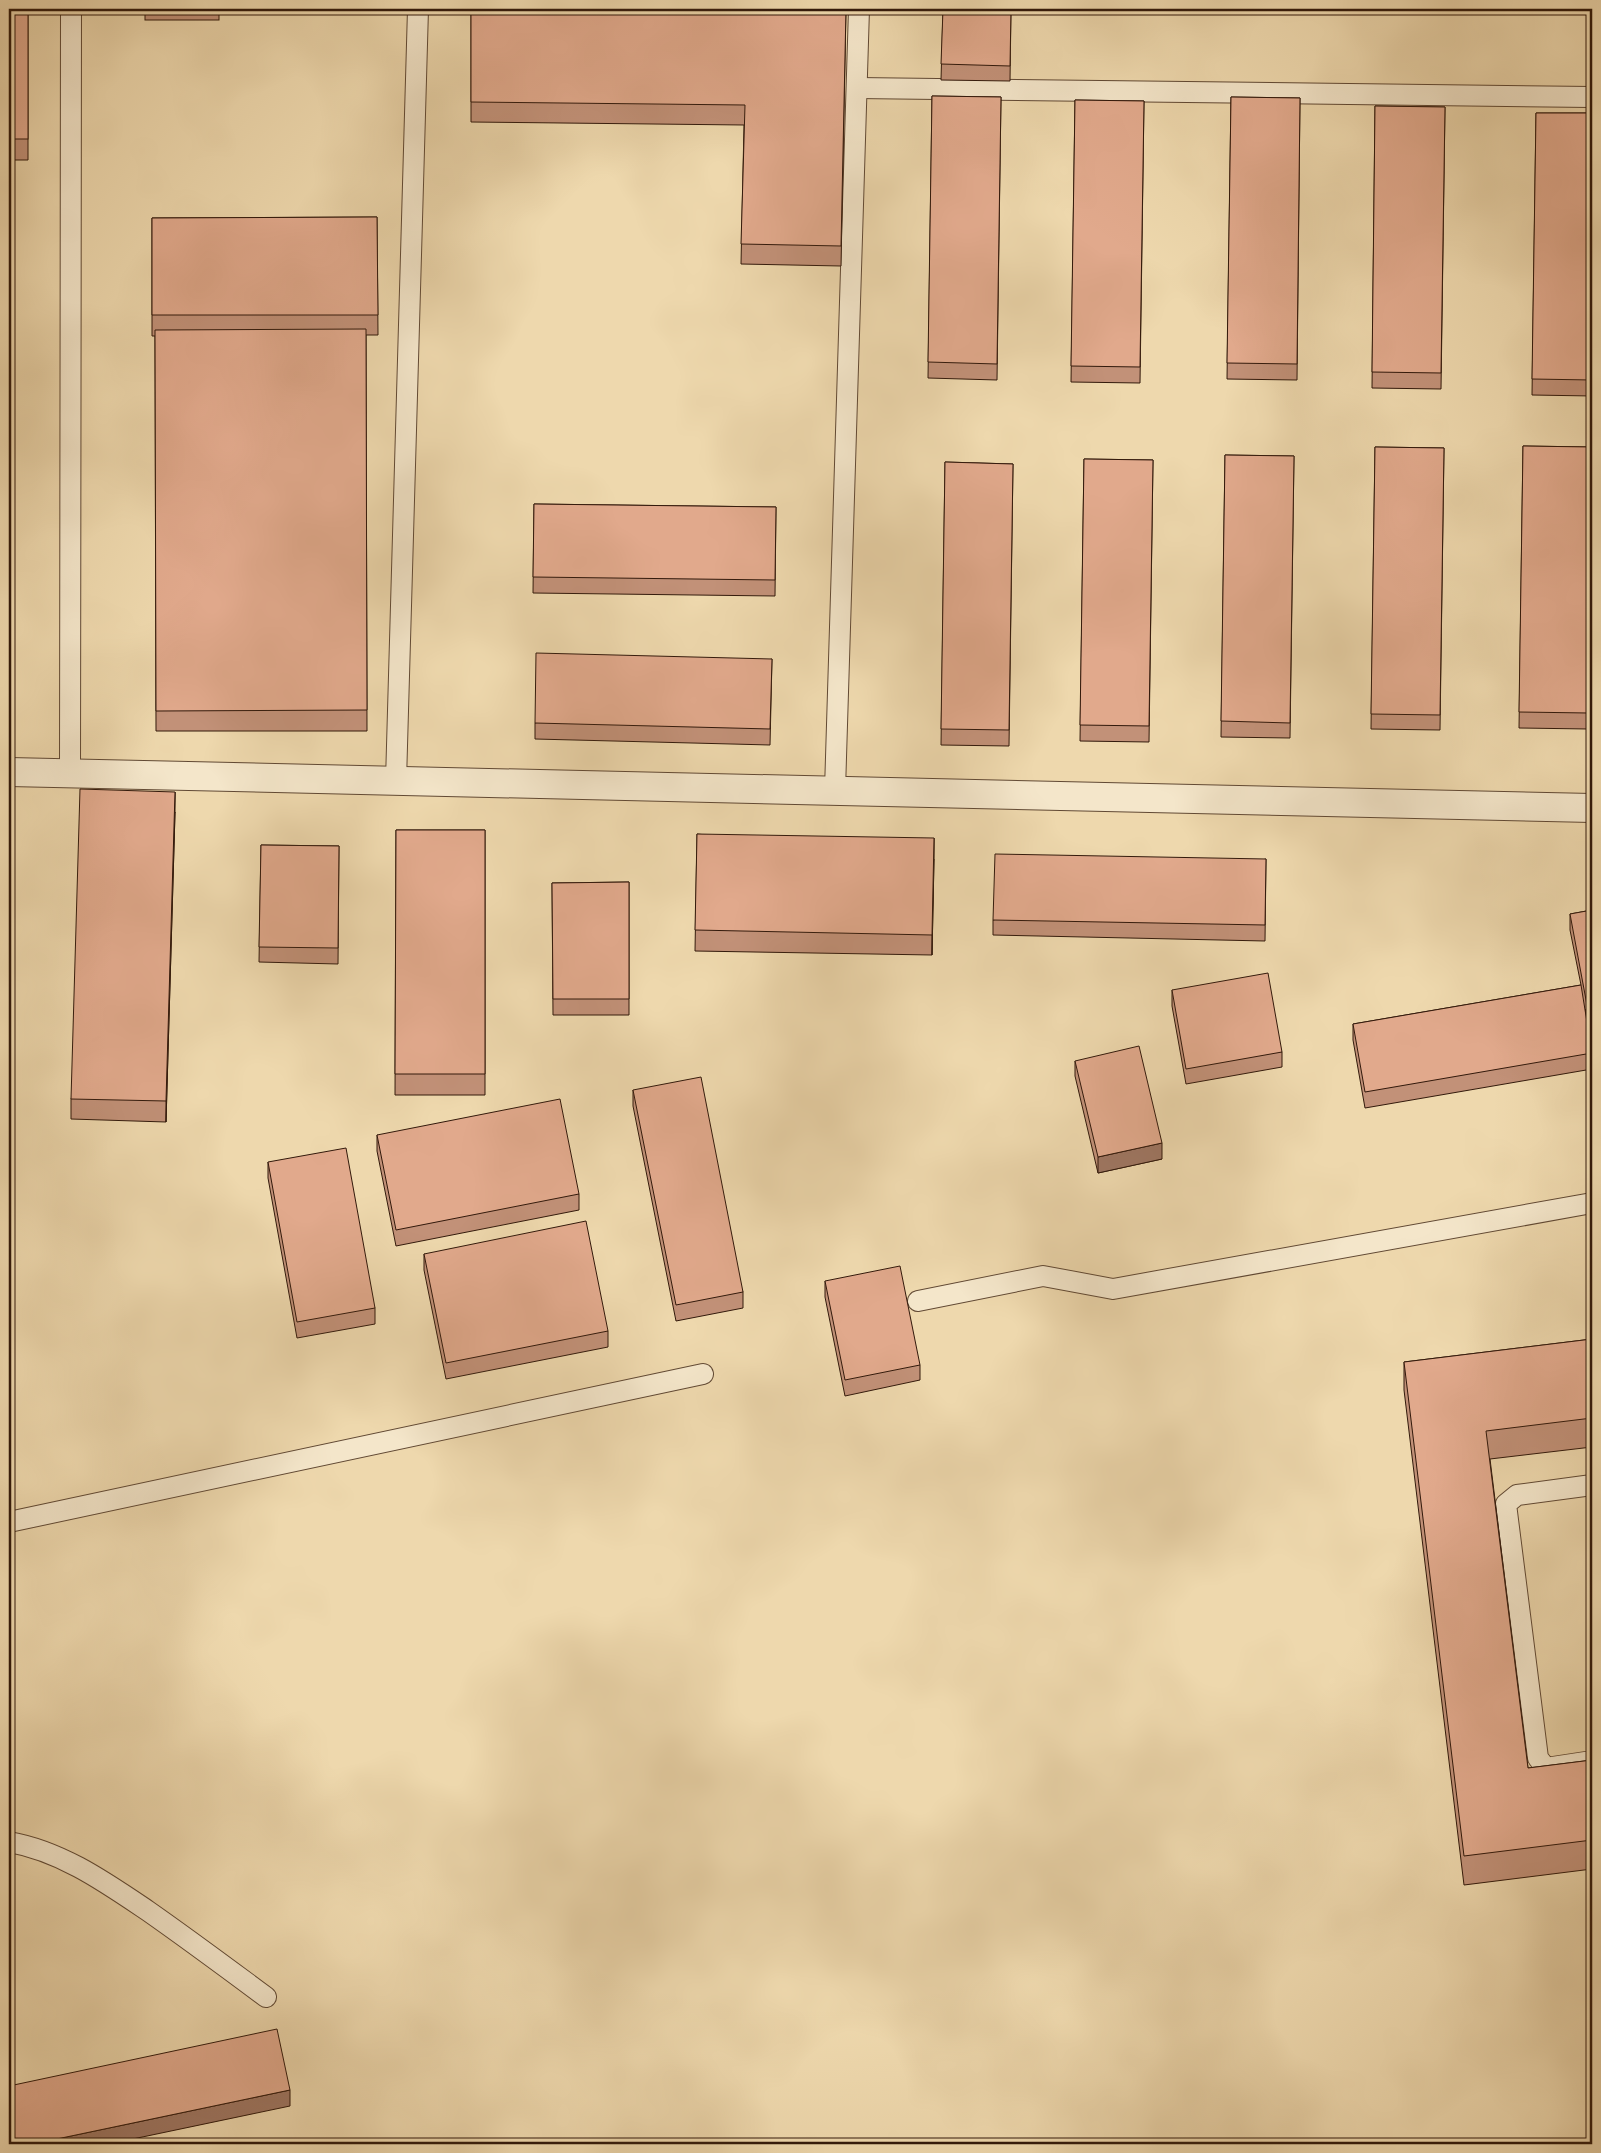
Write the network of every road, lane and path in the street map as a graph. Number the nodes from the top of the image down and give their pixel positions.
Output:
1 (71, 9) edge
2 (418, 9) edge
3 (859, 9) edge
4 (857, 88) junction
5 (1592, 96) edge
6 (9, 772) edge
7 (70, 774) junction
8 (396, 781) junction
9 (835, 790) junction
10 (1592, 808) edge
11 (1592, 1202) edge
12 (918, 1302) dead end
13 (703, 1374) dead end
14 (1592, 1484) edge
15 (9, 1522) edge
16 (1592, 1761) edge
17 (9, 1842) edge
18 (266, 1997) dead end

1 - 7 lane
2 - 8 lane
3 - 4 lane
4 - 5 lane
4 - 9 lane
6 - 7 street
7 - 8 street
8 - 9 street
9 - 10 street
11 - 12 lane
13 - 15 lane
14 - 16 lane
17 - 18 lane

